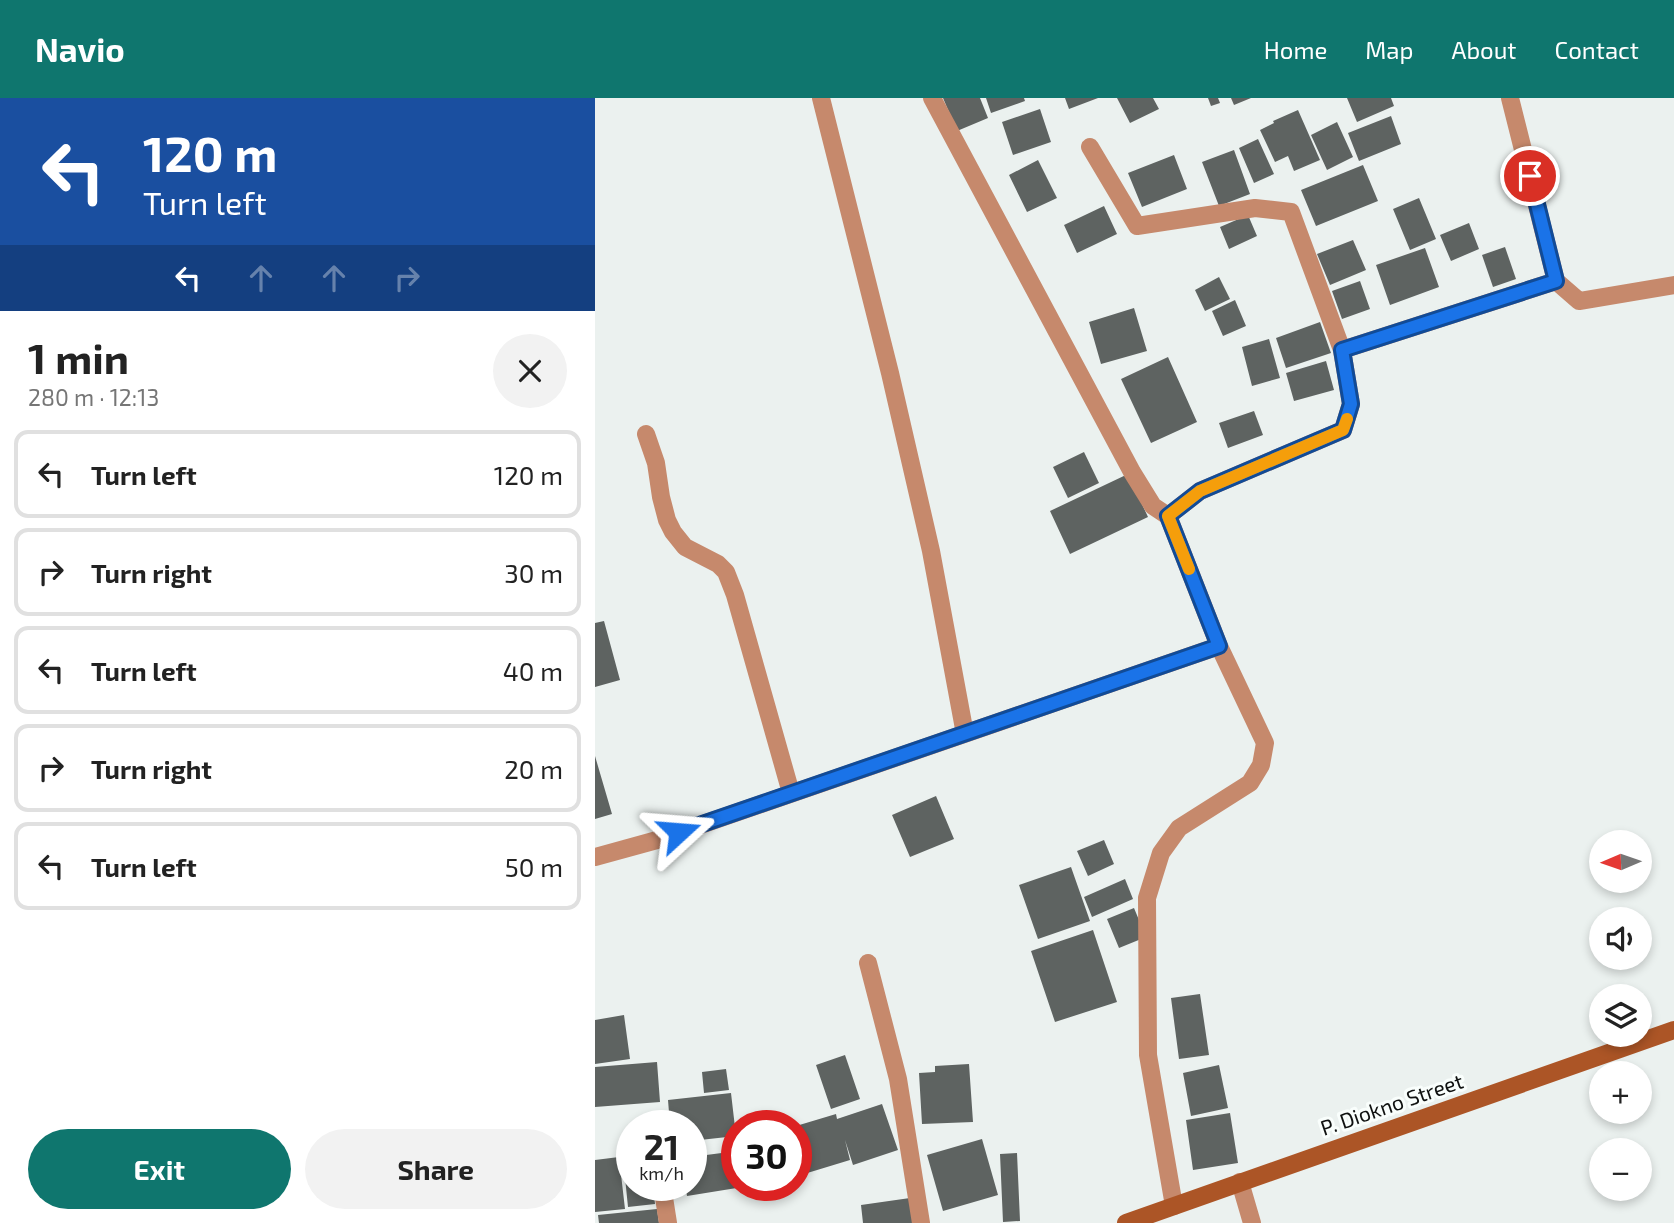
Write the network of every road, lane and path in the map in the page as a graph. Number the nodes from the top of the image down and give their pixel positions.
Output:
1 (821, 98) edge
2 (932, 98) edge
3 (1510, 98) edge
4 (1090, 147) dead end
5 (1556, 281) junction
6 (1674, 285) edge
7 (1342, 350) junction
8 (646, 434) dead end
9 (1168, 516) junction
10 (1219, 646) junction
11 (965, 734) junction
12 (790, 793) junction
13 (595, 857) edge
14 (868, 963) dead end
15 (1674, 1030) edge
16 (1240, 1182) junction
17 (665, 1201) edge
18 (1174, 1206) junction
19 (668, 1223) edge
20 (921, 1223) edge
21 (1126, 1223) edge
22 (1252, 1223) edge

1 - 11 street
2 - 9 street
3 - 5 street
4 - 7 street
5 - 6 street
5 - 7 street
7 - 9 street
8 - 12 street
9 - 10 street
10 - 11 street
10 - 18 street
11 - 12 street
12 - 13 street
14 - 20 street
15 - 16 main road, P. Diokno Street
16 - 18 main road, P. Diokno Street
16 - 22 street
17 - 19 street
18 - 21 main road, P. Diokno Street

